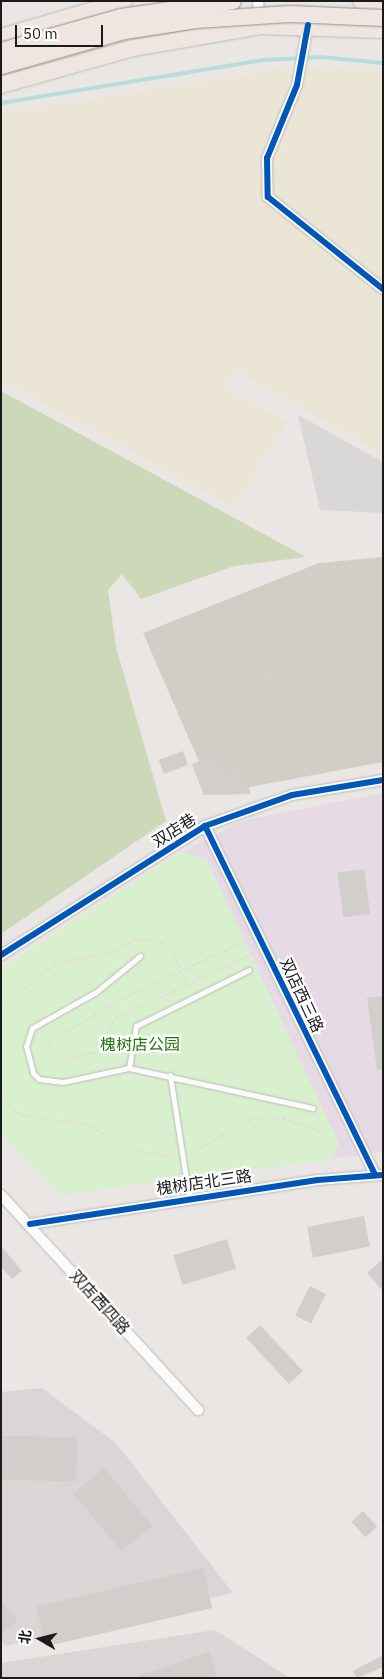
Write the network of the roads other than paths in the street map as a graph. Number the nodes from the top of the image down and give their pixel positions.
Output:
1 (124, 1) edge
2 (233, 1) edge
3 (258, 1) edge
4 (361, 1) edge
5 (383, 3) edge
6 (383, 18) edge
7 (308, 25) junction
8 (260, 26) junction
9 (383, 30) edge
10 (1, 37) edge
11 (1, 51) edge
12 (1, 66) edge
13 (1, 85) edge
14 (383, 289) edge
15 (383, 780) edge
16 (205, 826) junction
17 (1, 955) edge
18 (140, 956) dead end
19 (249, 970) dead end
20 (129, 1068) junction
21 (170, 1075) junction
22 (313, 1108) dead end
23 (379, 1175) edge
24 (1, 1195) edge
25 (189, 1198) junction
26 (30, 1224) junction
27 (198, 1410) dead end

1 - 10 main road
2 - 11 main road, bridge
3 - 8 street
4 - 5 main road
6 - 12 main road, bridge
7 - 8 main road
7 - 9 main road
7 - 14 street
8 - 13 main road
15 - 16 street, 双店巷
16 - 17 street, 双店巷
16 - 23 street, 双店西三路
18 - 20 lane
19 - 20 lane
20 - 21 lane
21 - 22 lane
21 - 25 lane
23 - 25 street, 槐树店北三路
24 - 26 street, 双店西四路
25 - 26 street, 槐树店北三路
26 - 27 street, 双店西四路

